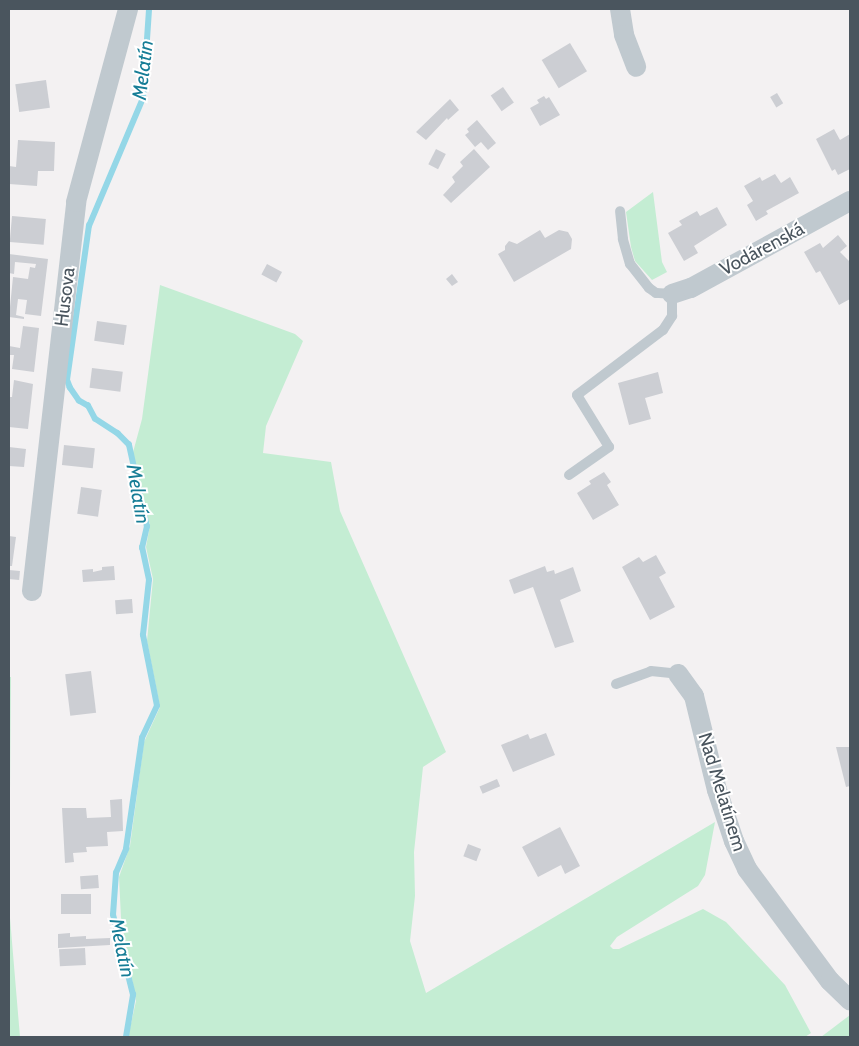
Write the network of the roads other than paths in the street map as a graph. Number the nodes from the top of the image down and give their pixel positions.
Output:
1 (128, 9) edge
2 (620, 9) edge
3 (636, 68) dead end
4 (850, 201) edge
5 (620, 211) dead end
6 (672, 294) junction
7 (569, 475) dead end
8 (32, 591) dead end
9 (678, 674) joint
10 (616, 684) dead end
11 (850, 1000) edge

1 - 8 street, Husova
2 - 3 street
4 - 6 street, Vodárenská
5 - 6 lane
6 - 7 lane
9 - 10 lane
9 - 11 street, Nad Melatínem

